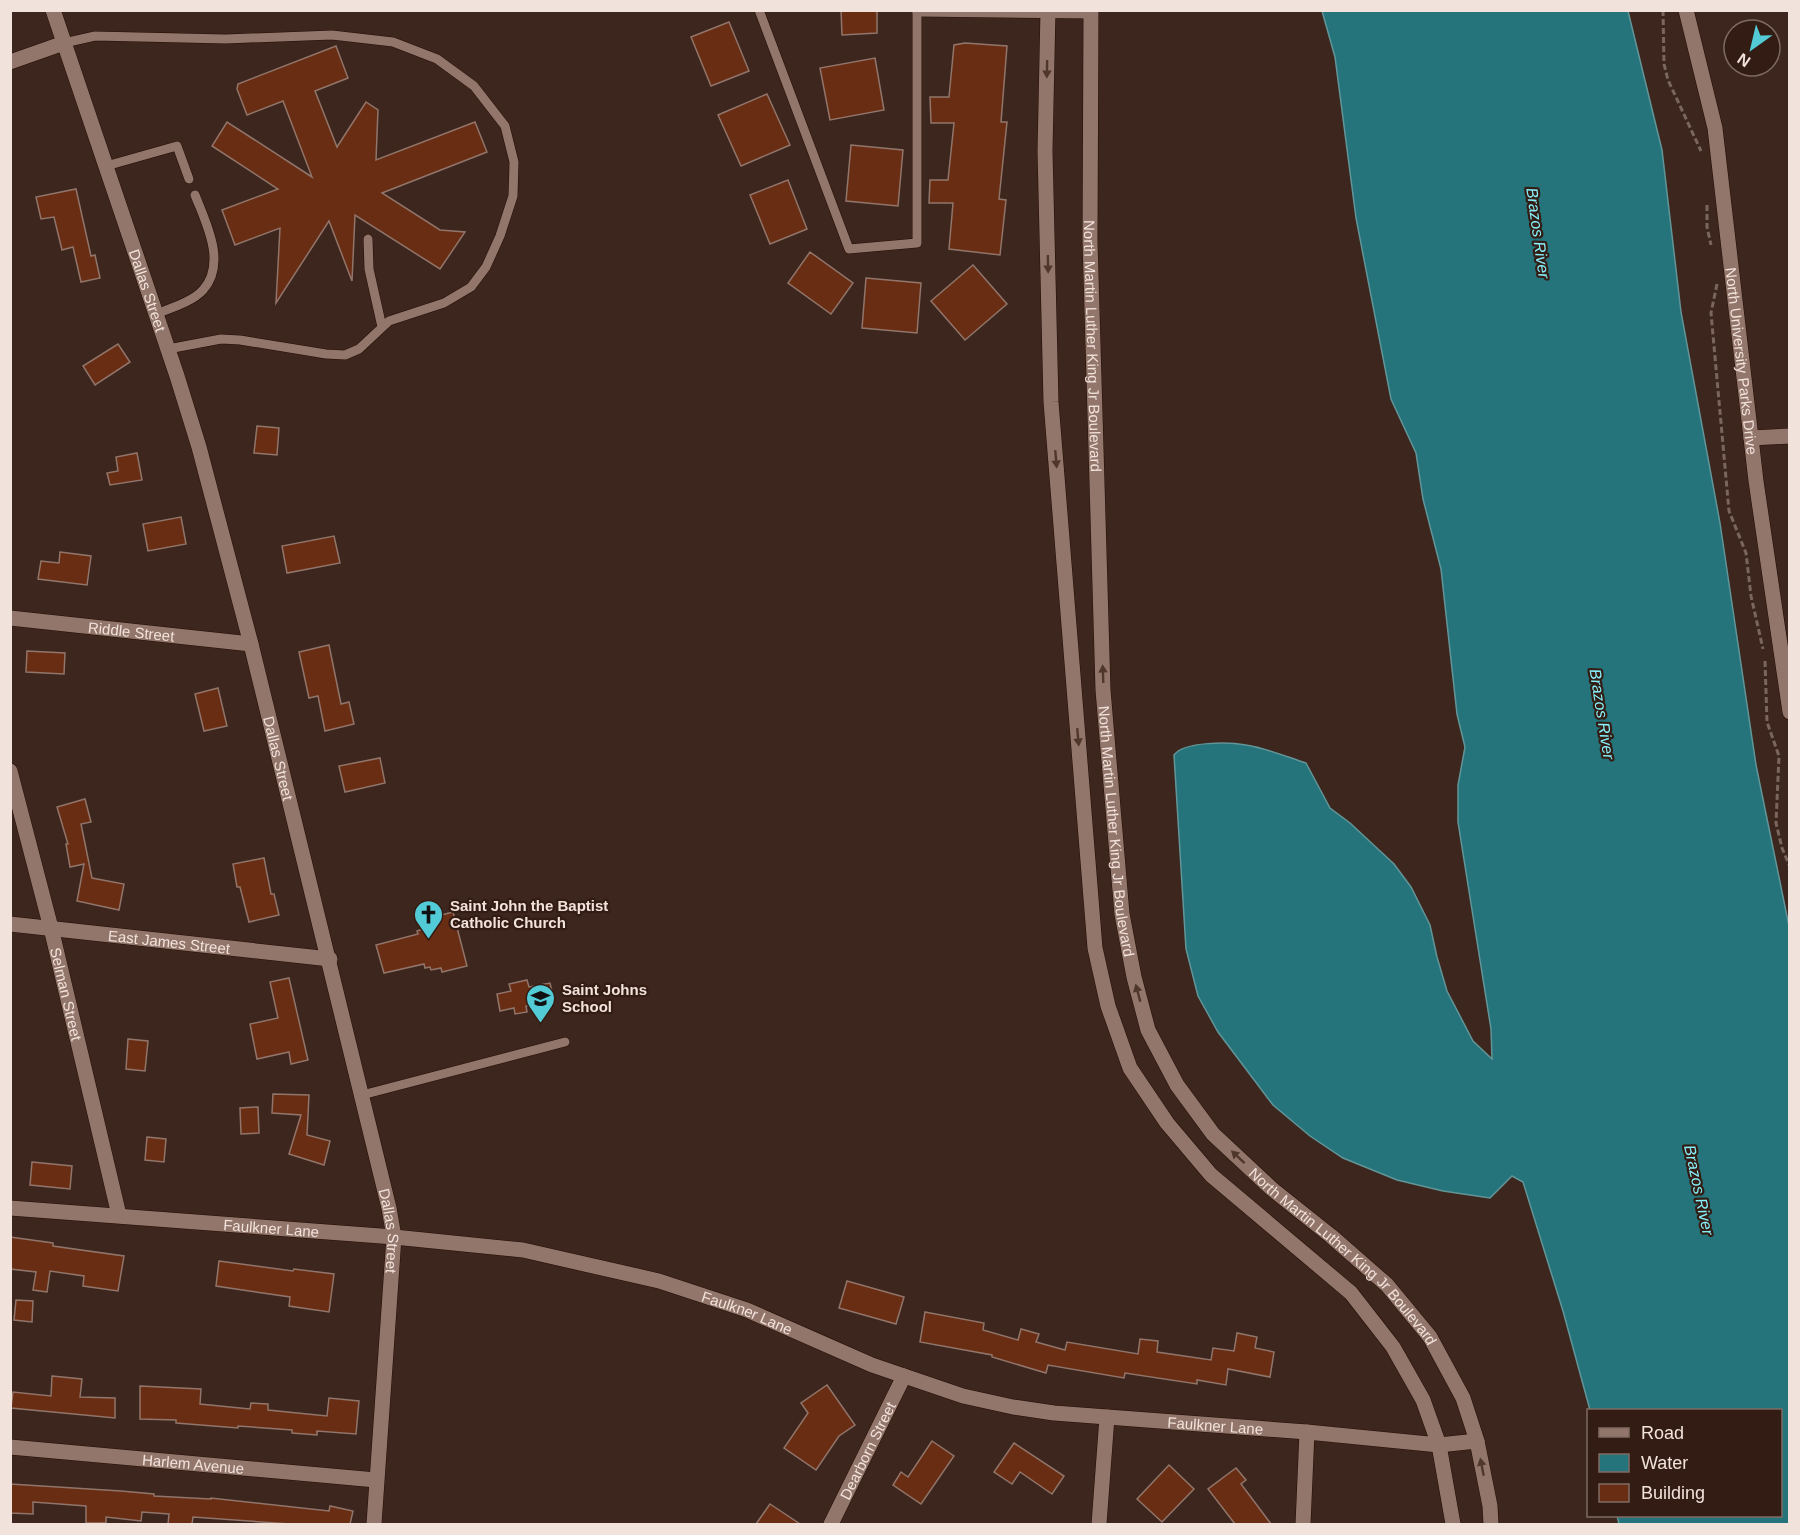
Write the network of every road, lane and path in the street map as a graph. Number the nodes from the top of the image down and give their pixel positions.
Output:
1 (53, 10) edge
2 (759, 10) edge
3 (1663, 10) edge
4 (1686, 10) edge
5 (917, 11) edge
6 (1048, 12) edge
7 (1091, 12) edge
8 (64, 43) junction
9 (10, 62) edge
10 (1702, 152) dead end
11 (106, 166) junction
12 (189, 179) dead end
13 (195, 195) dead end
14 (1707, 201) dead end
15 (368, 239) dead end
16 (1714, 253) dead end
17 (1717, 283) dead end
18 (156, 314) junction
19 (382, 327) junction
20 (168, 350) junction
21 (1790, 436) edge
22 (1751, 438) junction
23 (10, 618) edge
24 (251, 644) junction
25 (1790, 712) edge
26 (10, 771) edge
27 (1790, 867) edge
28 (10, 924) edge
29 (51, 928) junction
30 (330, 959) junction
31 (565, 1042) dead end
32 (362, 1095) junction
33 (10, 1208) edge
34 (119, 1215) junction
35 (394, 1237) junction
36 (904, 1376) junction
37 (1107, 1417) junction
38 (1307, 1432) junction
39 (1477, 1441) junction
40 (1439, 1445) junction
41 (10, 1447) edge
42 (376, 1480) junction
43 (374, 1524) edge
44 (831, 1524) edge
45 (1099, 1524) edge
46 (1303, 1524) edge
47 (1453, 1524) edge
48 (1491, 1524) edge

1 - 8 street, Dallas Street
2 - 5 lane
3 - 10 path
4 - 22 street, North University Parks Drive
5 - 6 lane
6 - 7 lane
6 -> 40 street, North Martin Luther King Jr Boulevard
39 -> 7 street, North Martin Luther King Jr Boulevard
8 - 9 street
8 - 11 street, Dallas Street
8 - 19 lane
11 - 12 lane
11 - 18 street, Dallas Street
13 - 18 lane
14 - 16 path
15 - 19 lane
17 - 27 path
18 - 20 street, Dallas Street
19 - 20 lane
20 - 24 street, Dallas Street
21 - 22 street
22 - 25 street, North University Parks Drive
23 - 24 street, Riddle Street
24 - 30 street, Dallas Street
26 - 29 street, Selman Street
28 - 29 street, East James Street
29 - 30 street, East James Street
29 - 34 street, Selman Street
30 - 32 street, Dallas Street
31 - 32 lane
32 - 35 street, Dallas Street
33 - 34 street, Faulkner Lane
34 - 35 street, Faulkner Lane
35 - 36 street, Faulkner Lane
35 - 42 street, Dallas Street
36 - 37 street, Faulkner Lane
36 - 44 street, Dearborn Street
37 - 38 street, Faulkner Lane
37 - 45 street
38 - 40 street, Faulkner Lane
38 - 46 street
39 - 40 street, Faulkner Lane
48 -> 39 street, North Martin Luther King Jr Boulevard
40 - 47 street, North Martin Luther King Jr Boulevard
41 - 42 street, Harlem Avenue
42 - 43 street, Dallas Street

